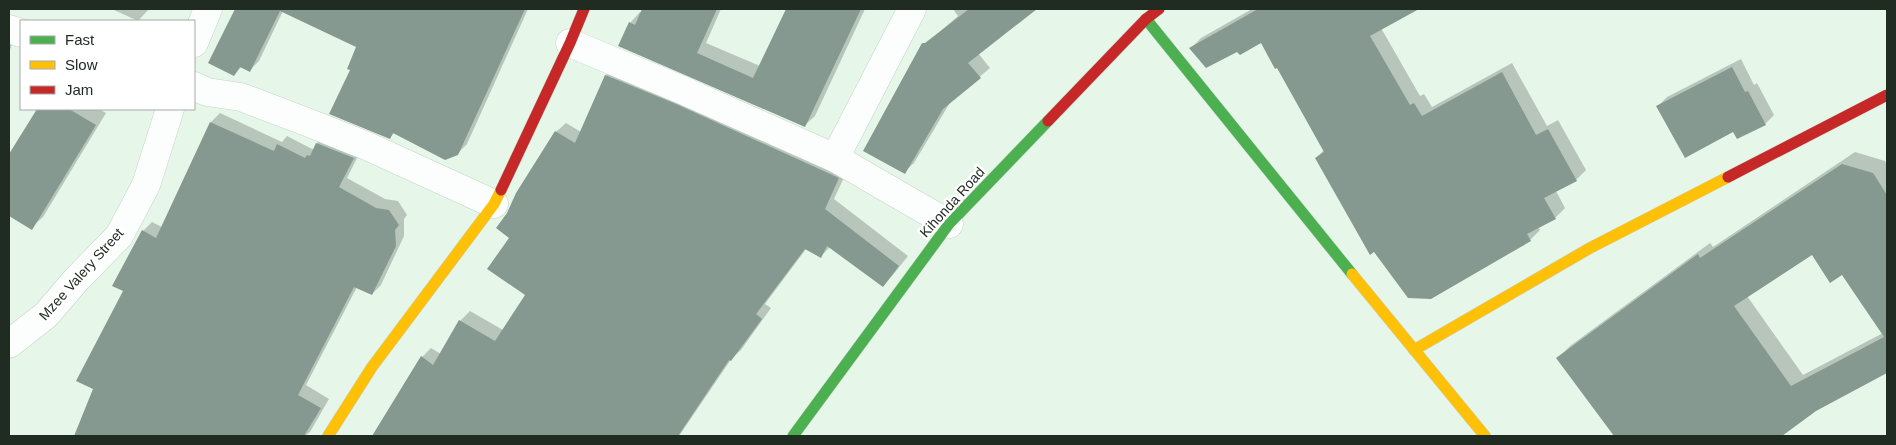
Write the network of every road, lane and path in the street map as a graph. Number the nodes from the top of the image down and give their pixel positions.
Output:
1 (208, 9) edge
2 (584, 9) edge
3 (912, 9) edge
4 (1159, 9) edge
5 (1146, 19) junction
6 (195, 41) edge
7 (570, 44) junction
8 (195, 86) edge
9 (1885, 103) edge
10 (170, 110) edge
11 (834, 158) junction
12 (494, 204) junction
13 (949, 224) junction
14 (9, 344) edge
15 (1414, 350) junction
16 (328, 436) edge
17 (793, 436) edge
18 (1485, 436) edge

1 - 6 street
2 - 7 street
3 - 11 street
4 - 5 street, Kihonda Road
5 - 13 street, Kihonda Road
5 - 15 street
7 - 11 street
7 - 12 street
8 - 12 street
9 - 15 street
10 - 14 street, Mzee Valery Street
11 - 13 street
12 - 16 street
13 - 17 street, Kihonda Road
15 - 18 street

